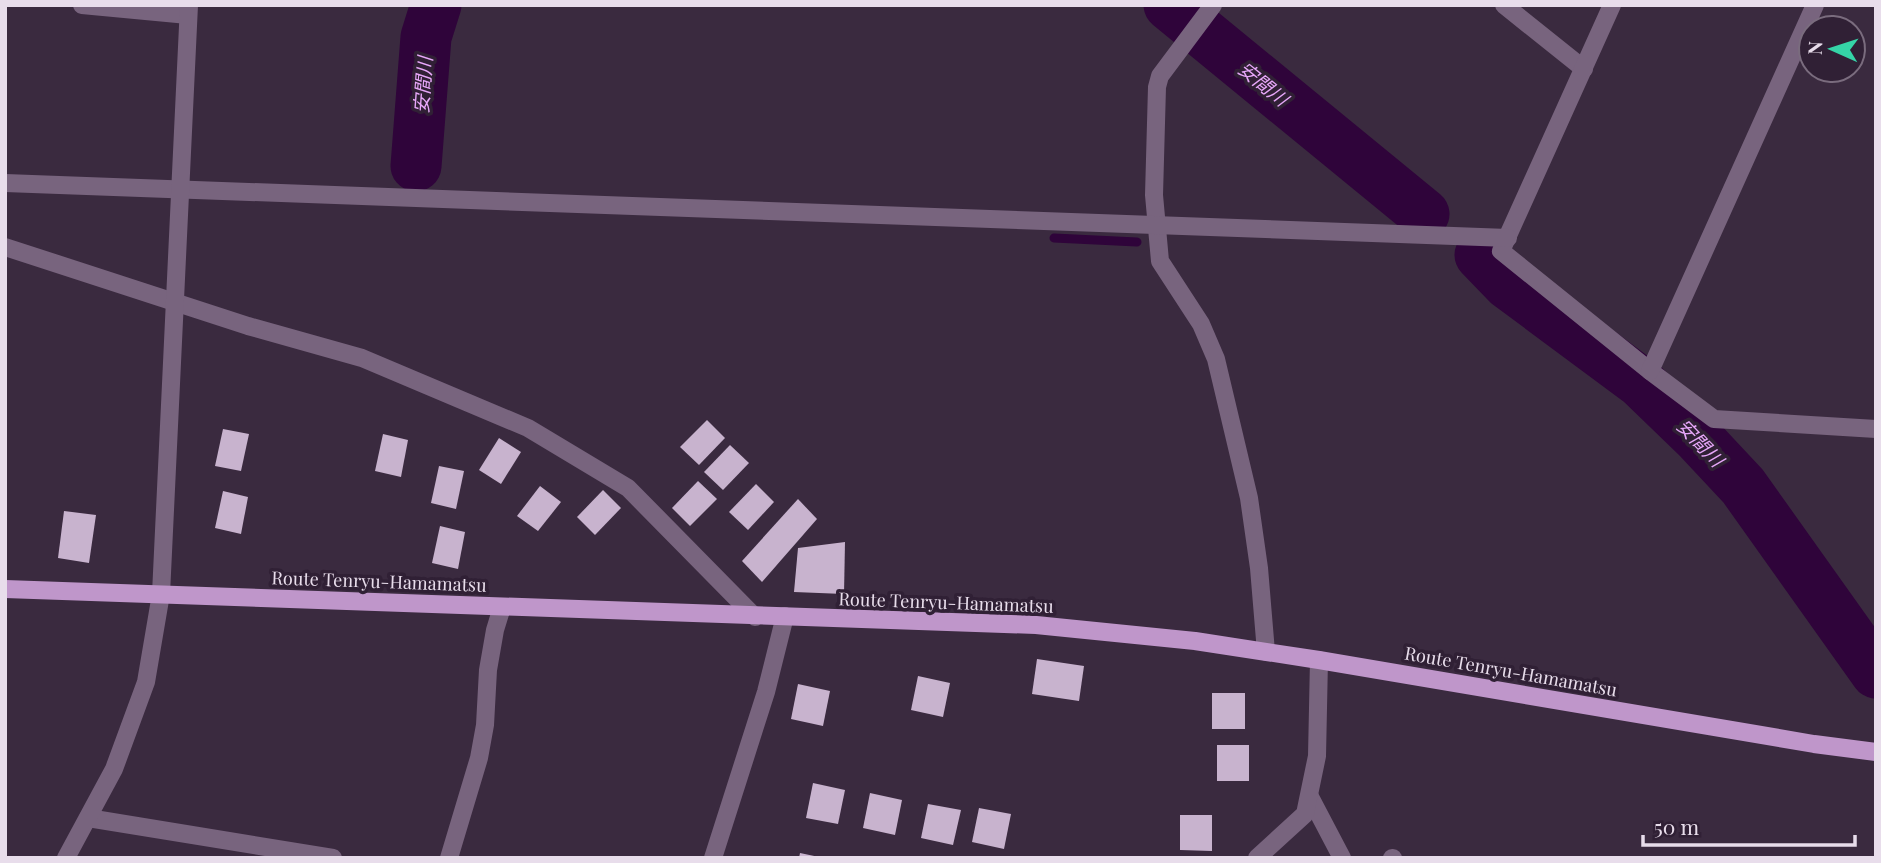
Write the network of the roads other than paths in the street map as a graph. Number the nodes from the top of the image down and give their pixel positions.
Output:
1 (82, 5) edge
2 (1213, 5) edge
3 (1504, 5) edge
4 (1612, 5) edge
5 (1815, 5) edge
6 (189, 10) edge
7 (1584, 69) junction
8 (5, 183) edge
9 (178, 188) junction
10 (1156, 226) junction
11 (1508, 238) junction
12 (5, 247) edge
13 (174, 301) junction
14 (1650, 371) junction
15 (1876, 429) edge
16 (5, 589) edge
17 (161, 594) junction
18 (502, 607) junction
19 (785, 616) junction
20 (755, 617) junction
21 (1266, 652) junction
22 (1319, 660) junction
23 (1876, 752) edge
24 (1310, 797) junction
25 (88, 818) junction
26 (66, 858) edge
27 (333, 858) edge
28 (449, 858) edge
29 (713, 858) edge
30 (1256, 858) edge
31 (1342, 858) edge

1 - 6 street
2 - 10 street
3 - 7 street
4 - 7 street
5 - 14 street
6 - 9 street
7 - 11 street
8 - 9 street
9 - 10 street
9 - 13 street
10 - 11 street
10 - 21 street
11 - 14 street
12 - 13 street
13 - 17 street
13 - 20 street
14 - 15 street
16 - 17 main road, Route Tenryu-Hamamatsu
17 - 18 main road, Route Tenryu-Hamamatsu
17 - 25 street
18 - 20 main road, Route Tenryu-Hamamatsu
18 - 28 street
19 - 20 main road, Route Tenryu-Hamamatsu
19 - 21 main road, Route Tenryu-Hamamatsu
19 - 29 street
21 - 22 main road, Route Tenryu-Hamamatsu
22 - 23 main road, Route Tenryu-Hamamatsu
22 - 24 street
24 - 30 street
24 - 31 street
25 - 26 street
25 - 27 street

